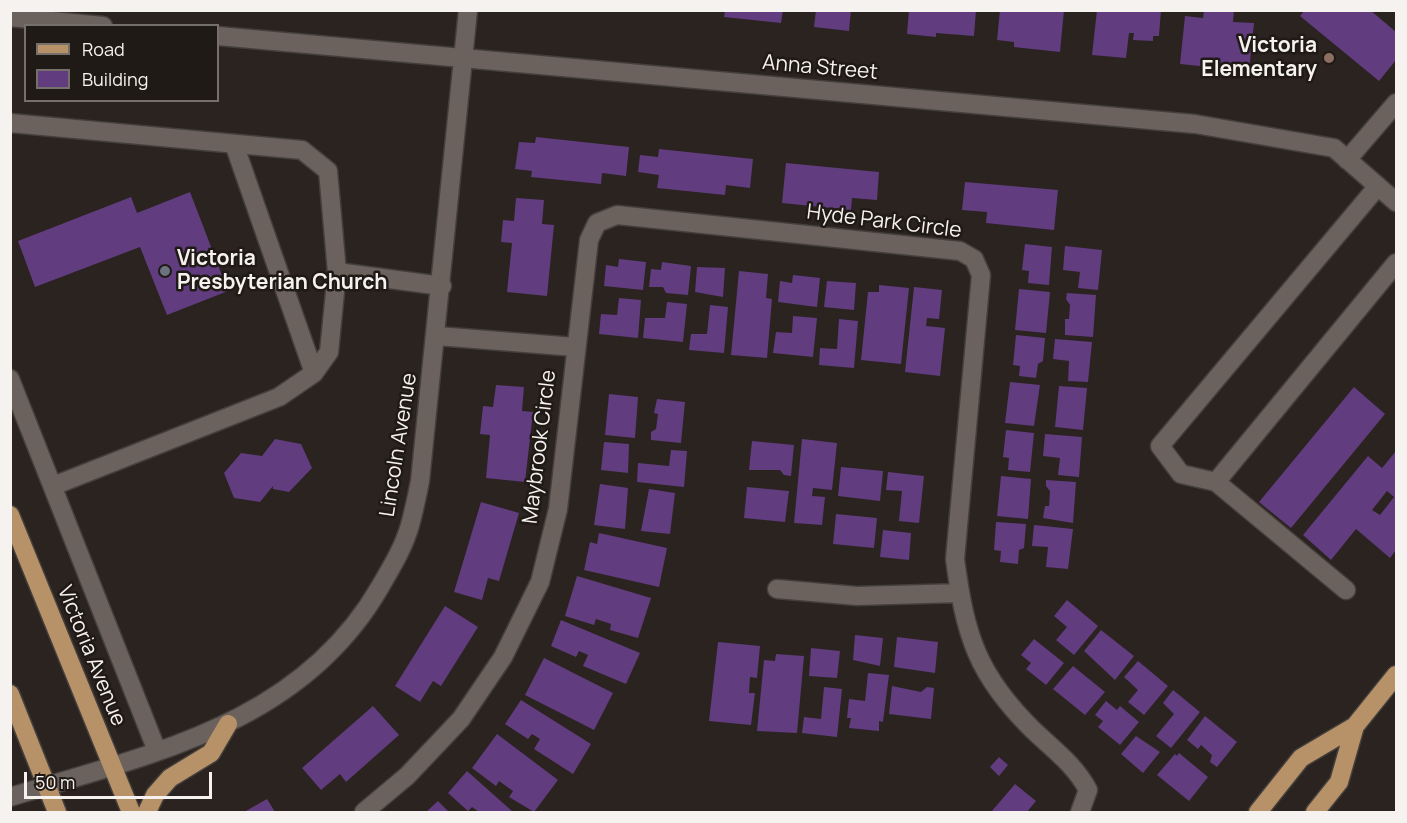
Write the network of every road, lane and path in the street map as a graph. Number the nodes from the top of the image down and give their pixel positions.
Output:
1 (468, 10) edge
2 (10, 17) edge
3 (82, 24) edge
4 (219, 36) edge
5 (463, 59) junction
6 (1396, 103) edge
7 (10, 123) edge
8 (234, 144) junction
9 (1347, 160) junction
10 (1378, 186) junction
11 (1396, 202) edge
12 (1396, 263) edge
13 (337, 272) junction
14 (442, 286) junction
15 (437, 336) junction
16 (575, 347) junction
17 (314, 373) junction
18 (10, 379) edge
19 (1216, 482) junction
20 (53, 486) junction
21 (10, 515) edge
22 (777, 589) dead end
23 (1346, 591) dead end
24 (960, 593) junction
25 (1396, 675) edge
26 (10, 694) edge
27 (228, 724) junction
28 (1355, 726) junction
29 (158, 751) junction
30 (111, 766) junction
31 (46, 785) junction
32 (10, 797) edge
33 (57, 813) edge
34 (131, 813) edge
35 (147, 813) edge
36 (364, 813) edge
37 (1080, 813) edge
38 (1258, 813) edge
39 (1315, 813) edge

1 - 5 street, Lincoln Avenue
2 - 3 street
4 - 5 street, Anna Street
5 - 9 street, Anna Street
5 - 14 street, Lincoln Avenue
6 - 9 street
7 - 8 street
8 - 13 street
8 - 17 street
9 - 10 street, Anna Street
10 - 11 street, Anna Street
10 - 19 street
12 - 19 street
13 - 14 street
13 - 17 street
14 - 15 street, Lincoln Avenue
15 - 16 street
15 - 27 street, Lincoln Avenue
16 - 24 street, Hyde Park Circle
16 - 36 street, Maybrook Circle
17 - 20 street
18 - 20 street
19 - 23 street
20 - 29 street
21 - 30 main road, Victoria Avenue
22 - 24 street
24 - 37 street, Hyde Park Circle
25 - 28 main road
26 - 31 main road
27 - 29 street, Lincoln Avenue
27 - 35 main road
28 - 38 main road
28 - 39 main road
29 - 30 street, Lincoln Avenue
30 - 31 street, Lincoln Avenue
30 - 34 main road, Victoria Avenue
31 - 32 street, Lincoln Avenue
31 - 33 main road

